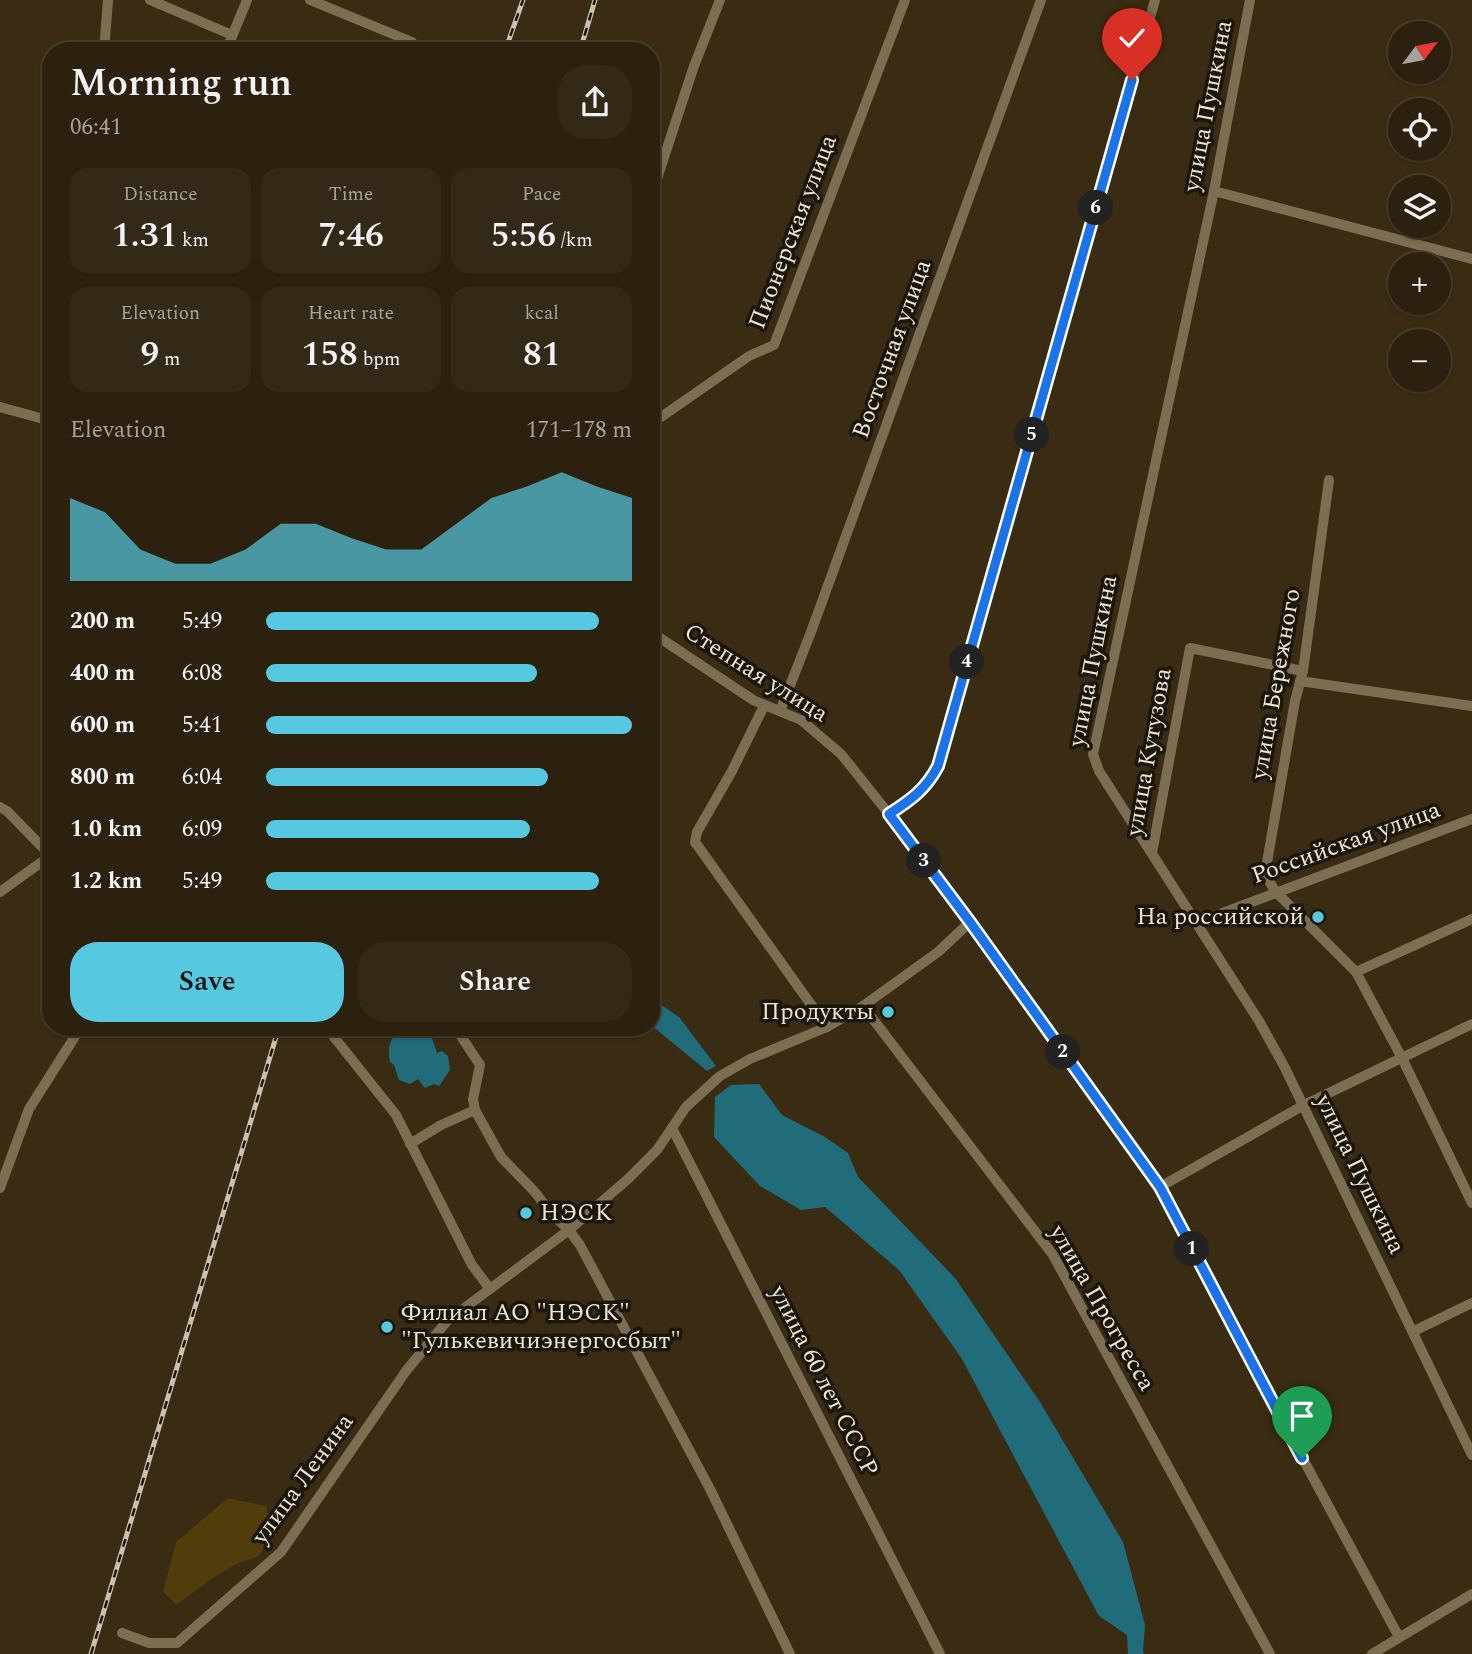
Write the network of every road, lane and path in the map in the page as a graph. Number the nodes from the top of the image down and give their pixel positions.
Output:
1 (108, 0) edge
2 (150, 0) edge
3 (247, 0) edge
4 (310, 0) edge
5 (720, 0) edge
6 (905, 0) edge
7 (1041, 0) edge
8 (1155, 0) edge
9 (1250, 0) edge
10 (232, 35) junction
11 (105, 42) edge
12 (229, 42) edge
13 (412, 42) dead end
14 (660, 170) edge
15 (1214, 191) junction
16 (1471, 255) edge
17 (0, 407) edge
18 (660, 418) edge
19 (42, 419) edge
20 (1329, 480) dead end
21 (660, 638) edge
22 (1301, 676) junction
23 (764, 706) junction
24 (1472, 706) edge
25 (780, 711) junction
26 (0, 807) edge
27 (889, 814) junction
28 (1472, 819) edge
29 (42, 847) edge
30 (1152, 853) junction
31 (42, 862) edge
32 (1275, 891) junction
33 (0, 892) edge
34 (1472, 919) edge
35 (970, 922) junction
36 (1196, 923) junction
37 (1356, 972) junction
38 (863, 1006) junction
39 (1472, 1024) edge
40 (827, 1027) junction
41 (75, 1036) edge
42 (333, 1036) edge
43 (461, 1036) edge
44 (1402, 1058) junction
45 (1304, 1105) junction
46 (475, 1110) junction
47 (672, 1128) junction
48 (410, 1144) junction
49 (1160, 1187) junction
50 (0, 1188) edge
51 (1472, 1203) edge
52 (569, 1230) junction
53 (490, 1289) junction
54 (1472, 1303) edge
55 (1414, 1331) junction
56 (1472, 1455) edge
57 (1472, 1594) edge
58 (122, 1633) dead end
59 (1399, 1637) junction
60 (790, 1654) edge
61 (940, 1654) edge
62 (1270, 1654) edge
63 (1372, 1654) edge

1 - 11 street
2 - 10 street
3 - 10 street
4 - 13 street
5 - 14 street
6 - 18 street, Пионерская улица
7 - 25 street, Восточная улица
8 - 27 street
9 - 15 street, улица Пушкина
10 - 12 street
15 - 16 street
15 - 30 street, улица Пушкина
17 - 19 street
20 - 22 street, улица Бережного
21 - 23 street, Степная улица
22 - 24 street, улица Кутузова
22 - 30 street, улица Кутузова
22 - 32 street, улица Бережного
23 - 25 street, Степная улица
23 - 40 street
25 - 27 street, Степная улица
26 - 29 street
27 - 35 street, Степная улица
28 - 32 street, Российская улица
30 - 36 street, улица Пушкина
31 - 33 street
32 - 36 street, Российская улица
32 - 37 street
34 - 37 street
35 - 38 street, улица Ленина
35 - 49 street, Степная улица
36 - 45 street, улица Пушкина
37 - 44 street
38 - 40 street, улица Ленина
38 - 62 street, улица Прогресса
39 - 44 street
40 - 47 street, улица Ленина
41 - 50 street
42 - 48 street
43 - 46 street
44 - 45 street
44 - 51 street
45 - 49 street
45 - 55 street, улица Пушкина
46 - 48 street
46 - 52 street
47 - 52 street, улица Ленина
47 - 61 street, улица 60 лет СССР
48 - 53 street
49 - 59 street, Степная улица
52 - 53 street, улица Ленина
52 - 60 street
53 - 58 street, улица Ленина
54 - 55 street
55 - 56 street, улица Пушкина
57 - 59 street
59 - 63 street

